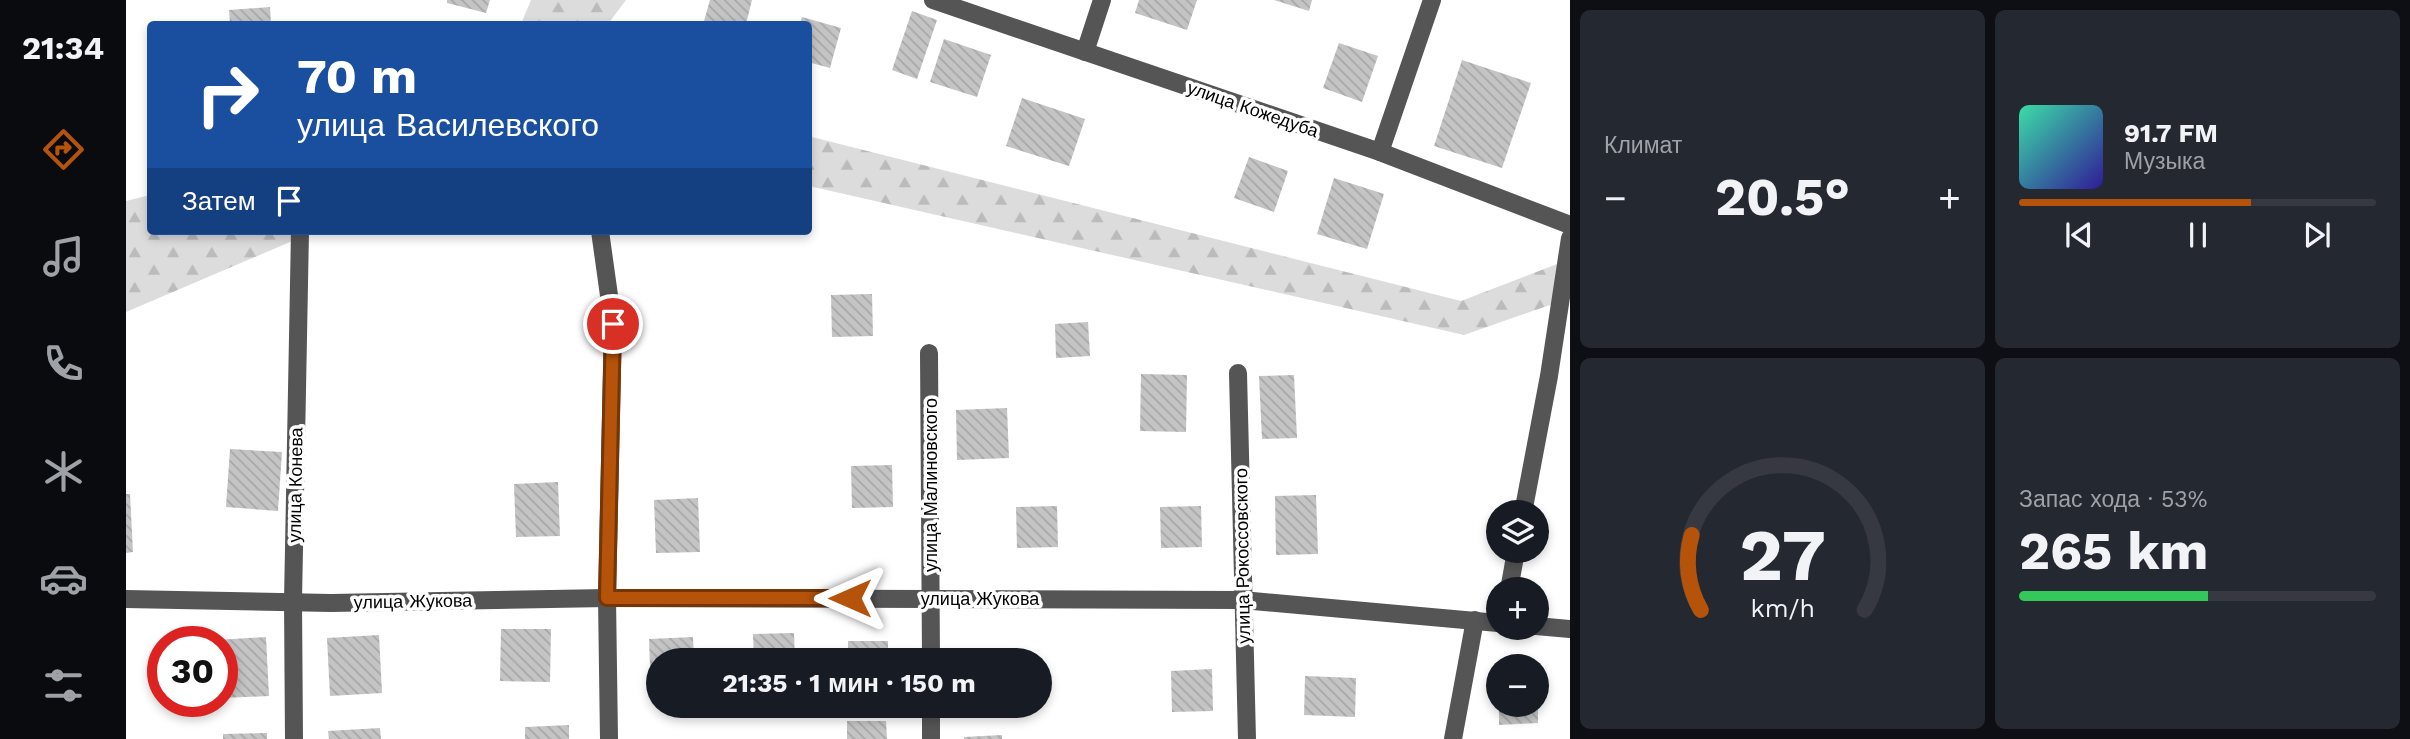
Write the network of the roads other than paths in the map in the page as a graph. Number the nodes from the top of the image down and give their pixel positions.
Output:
1 (933, 0) edge
2 (1102, 0) edge
3 (1432, 0) edge
4 (1085, 52) junction
5 (1380, 152) junction
6 (1570, 225) edge
7 (300, 235) edge
8 (601, 235) edge
9 (1570, 238) edge
10 (929, 353) dead end
11 (1238, 373) dead end
12 (1525, 500) edge
13 (607, 598) junction
14 (931, 598) junction
15 (126, 599) edge
16 (1242, 600) junction
17 (293, 601) junction
18 (1475, 620) junction
19 (1486, 621) edge
20 (1549, 627) edge
21 (1570, 629) edge
22 (931, 648) edge
23 (931, 718) edge
24 (294, 739) edge
25 (609, 739) edge
26 (930, 739) edge
27 (1247, 739) edge
28 (1453, 739) edge

1 - 4 street, улица Кожедуба
2 - 4 street
3 - 5 street
4 - 5 street, улица Кожедуба
5 - 6 street, улица Кожедуба
7 - 17 street, улица Конева
8 - 13 street
9 - 12 street
10 - 14 street, улица Малиновского
11 - 16 street, улица Рокоссовского
13 - 14 street, улица Жукова
13 - 17 street, улица Жукова
13 - 25 street
14 - 16 street, улица Жукова
14 - 22 street, улица Малиновского
15 - 17 street, улица Жукова
16 - 18 street, улица Жукова
16 - 27 street, улица Рокоссовского
17 - 24 street, улица Конева
18 - 19 street, улица Жукова
18 - 28 street
20 - 21 street
23 - 26 street

